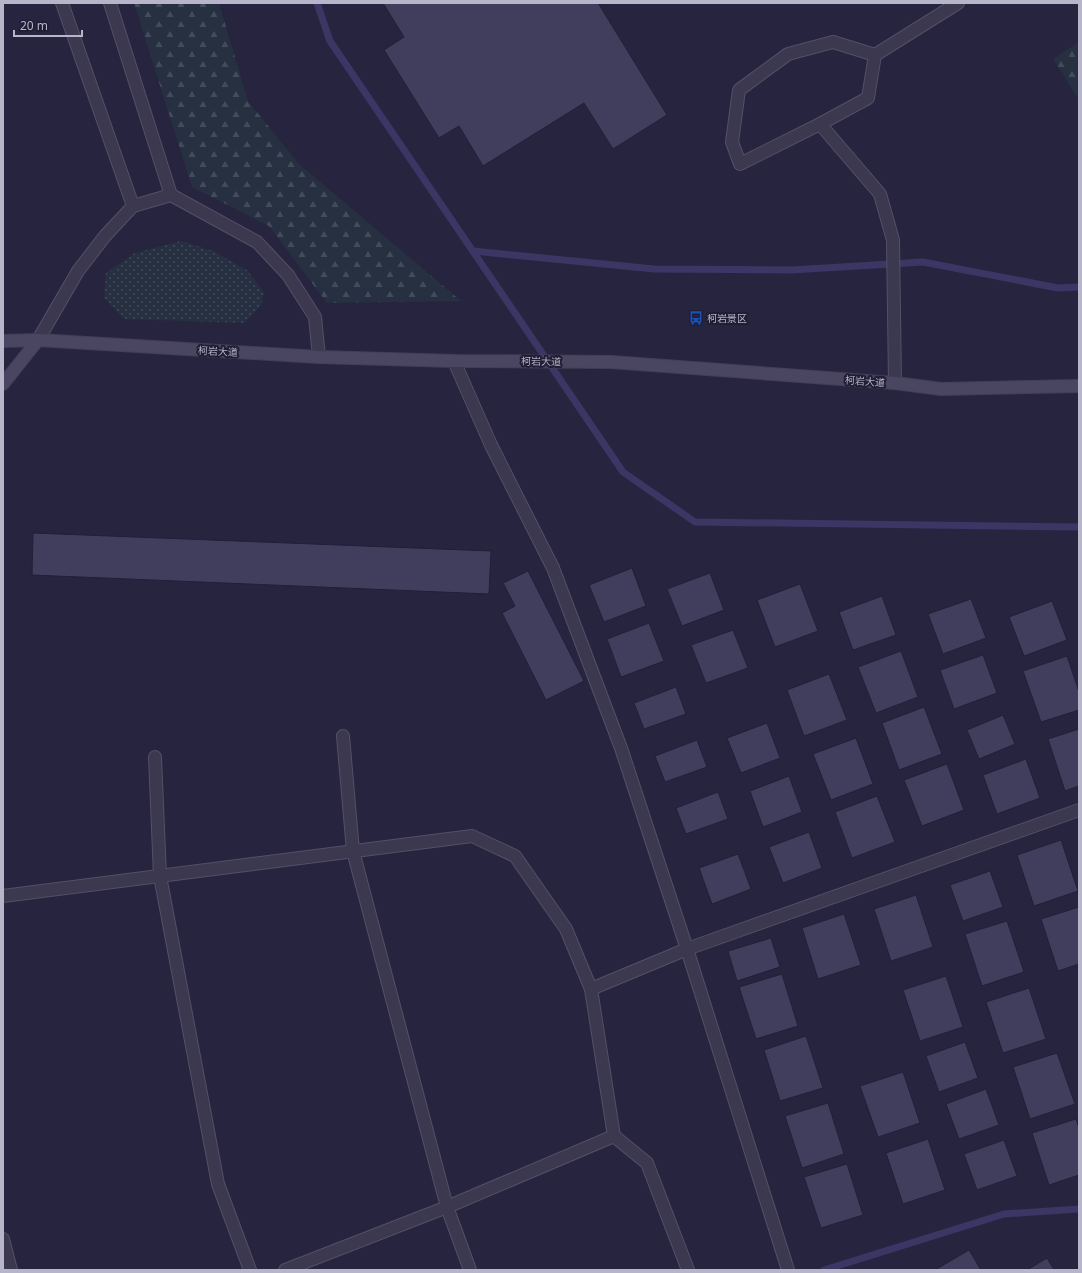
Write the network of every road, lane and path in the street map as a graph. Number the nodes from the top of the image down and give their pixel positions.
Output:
1 (62, 3) edge
2 (110, 3) edge
3 (958, 3) edge
4 (875, 55) junction
5 (820, 124) junction
6 (171, 194) junction
7 (133, 206) junction
8 (38, 340) junction
9 (3, 342) edge
10 (319, 357) junction
11 (454, 361) junction
12 (895, 383) junction
13 (3, 384) edge
14 (1079, 386) edge
15 (343, 736) dead end
16 (155, 757) dead end
17 (1079, 810) edge
18 (353, 851) junction
19 (160, 876) junction
20 (3, 896) edge
21 (687, 949) junction
22 (591, 989) junction
23 (614, 1136) junction
24 (447, 1207) junction
25 (3, 1239) edge
26 (11, 1270) edge
27 (250, 1270) edge
28 (285, 1270) edge
29 (470, 1270) edge
30 (688, 1270) edge
31 (788, 1270) edge

1 - 7 street
2 - 6 street
3 - 4 street
4 - 5 street
4 - 5 street
5 - 12 street
6 - 7 street
6 - 10 street
7 - 8 street
8 - 9 street, 柯岩大道
8 - 10 street, 柯岩大道
8 - 13 street
10 - 11 street, 柯岩大道
11 - 12 street, 柯岩大道
11 - 21 street
12 - 14 street, 柯岩大道
15 - 18 street
16 - 19 street
17 - 21 street
18 - 19 street
18 - 22 street
18 - 24 street
19 - 20 street
19 - 27 street
21 - 22 street
21 - 31 street
22 - 23 street
23 - 24 street
23 - 30 street
24 - 28 street
24 - 29 street
25 - 26 street

